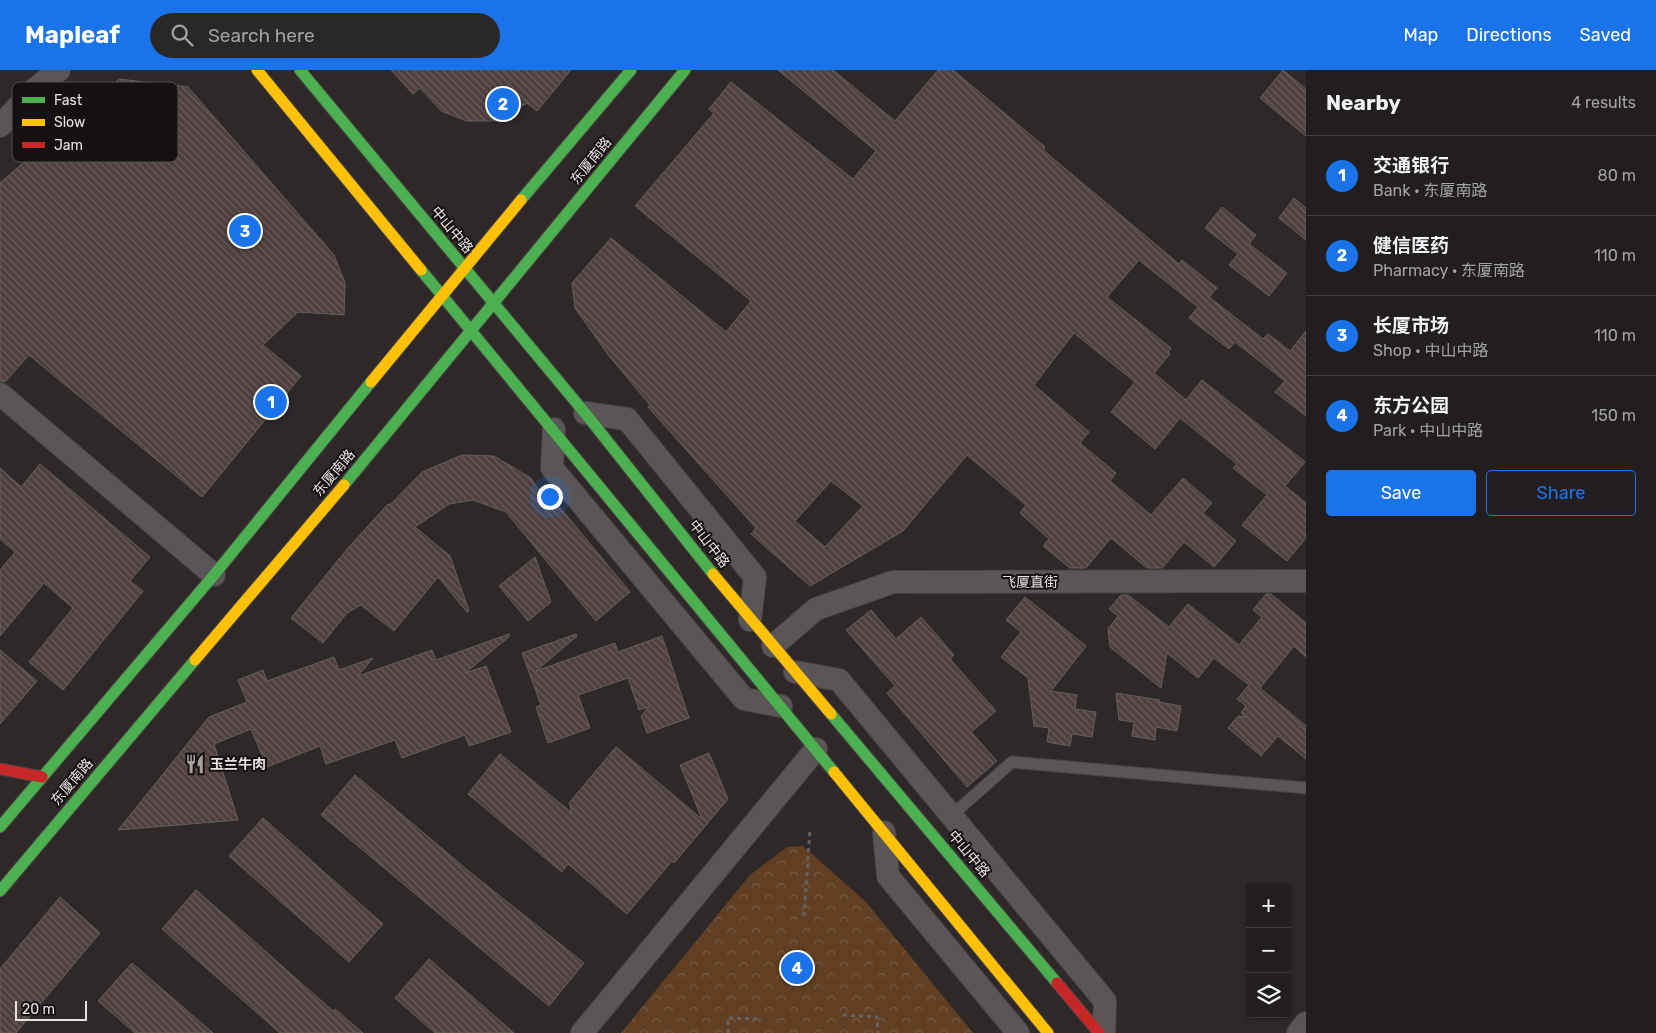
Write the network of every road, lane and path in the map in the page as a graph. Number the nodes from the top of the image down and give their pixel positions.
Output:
1 (59, 70) edge
2 (257, 70) edge
3 (300, 70) edge
4 (631, 70) edge
5 (685, 70) edge
6 (44, 82) edge
7 (12, 113) edge
8 (0, 126) edge
9 (465, 269) junction
10 (443, 294) junction
11 (493, 304) junction
12 (472, 330) junction
13 (0, 394) edge
14 (585, 412) junction
15 (554, 429) joint
16 (214, 575) junction
17 (1306, 581) edge
18 (750, 620) junction
19 (773, 646) junction
20 (795, 672) junction
21 (781, 706) joint
22 (816, 749) junction
23 (0, 769) edge
24 (42, 777) junction
25 (1306, 788) edge
26 (951, 816) junction
27 (0, 827) edge
28 (810, 830) dead end
29 (884, 832) junction
30 (0, 891) edge
31 (804, 916) dead end
32 (844, 1015) dead end
33 (762, 1019) dead end
34 (1306, 1023) edge
35 (582, 1033) edge
36 (728, 1033) edge
37 (878, 1033) edge
38 (1018, 1033) edge
39 (1048, 1033) edge
40 (1099, 1033) edge
41 (1104, 1033) edge
42 (1298, 1033) edge

1 - 6 street
2 - 10 main road
3 - 9 main road, 中山中路
4 - 9 main road, 东厦南路
5 - 11 main road, 东厦南路
7 - 8 street
9 - 10 main road, 东厦南路
9 - 11 main road, 中山中路
10 - 12 main road
10 - 16 main road, 东厦南路
11 - 12 main road, 东厦南路
11 - 14 main road, 中山中路
12 - 15 main road
12 - 30 main road, 东厦南路
13 - 16 street
14 - 18 main road, 中山中路
14 - 18 street
15 - 21 street
16 - 24 main road, 东厦南路
17 - 19 street, 飞厦直街
18 - 19 main road, 中山中路
19 - 20 main road, 中山中路
20 - 26 street
20 - 40 main road, 中山中路
21 - 22 main road
22 - 29 main road
22 - 35 street
23 - 24 main road
24 - 27 main road, 东厦南路
25 - 26 lane
26 - 41 street
28 - 31 path
29 - 38 street
29 - 39 main road
32 - 37 path
33 - 36 path
34 - 42 street

